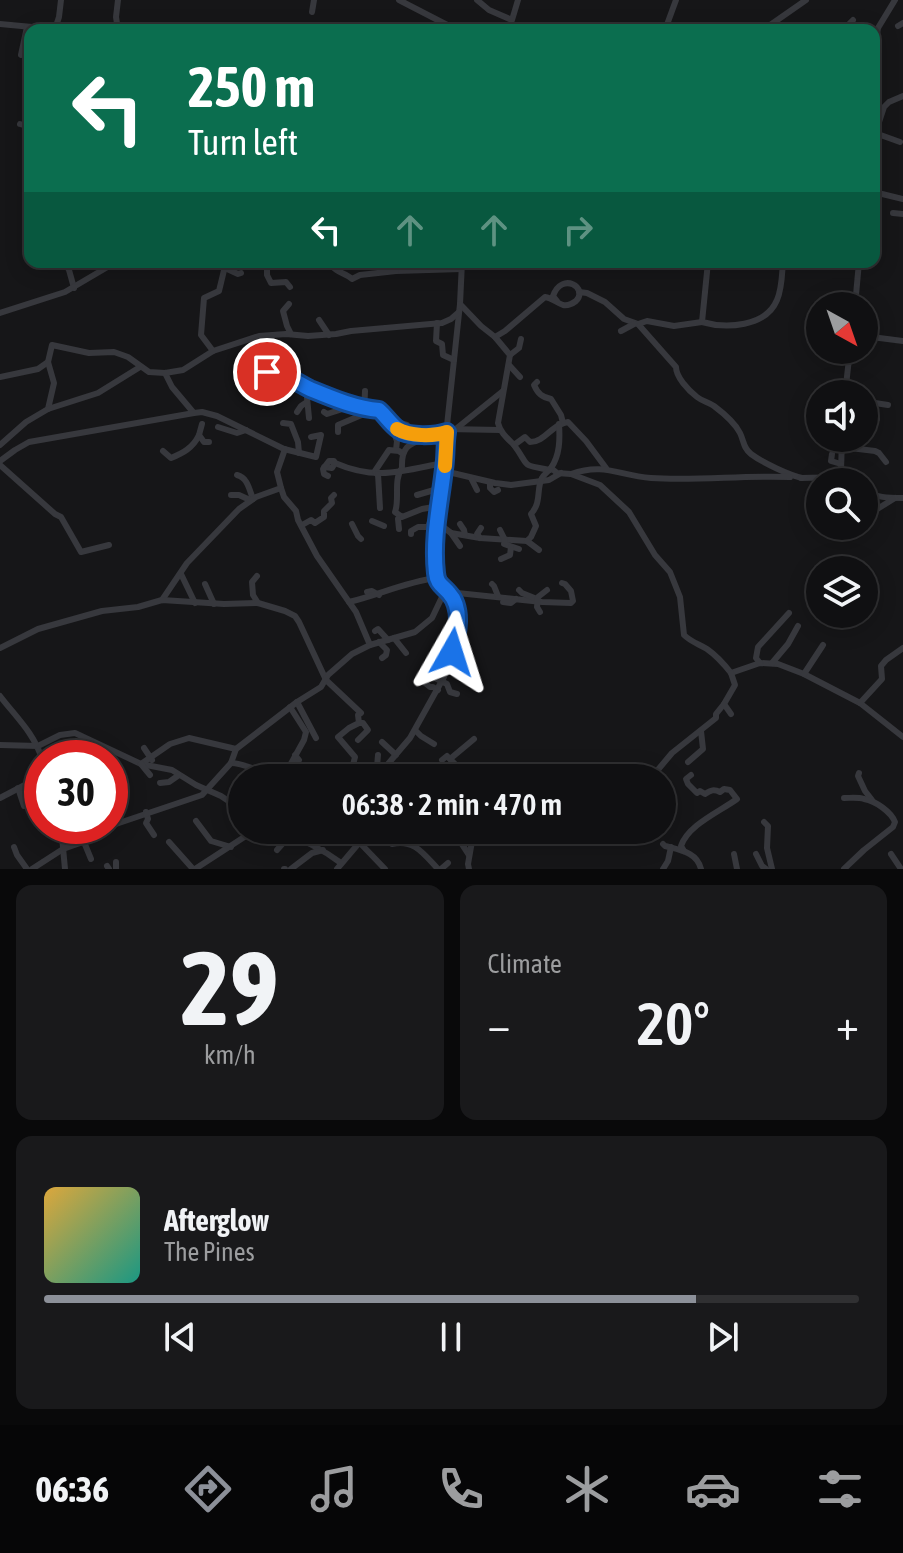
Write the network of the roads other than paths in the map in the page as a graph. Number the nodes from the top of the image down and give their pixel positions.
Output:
1 (61, 0) edge
2 (118, 0) edge
3 (314, 0) edge
4 (399, 0) edge
5 (477, 0) edge
6 (518, 0) edge
7 (676, 0) edge
8 (806, 0) edge
9 (895, 0) edge
10 (312, 12) dead end
11 (512, 20) junction
12 (853, 20) dead end
13 (0, 24) edge
14 (57, 24) edge
15 (117, 24) edge
16 (445, 24) edge
17 (512, 24) edge
18 (667, 24) edge
19 (772, 24) edge
20 (849, 24) edge
21 (880, 25) edge
22 (24, 27) edge
23 (24, 41) edge
24 (21, 55) dead end
25 (903, 96) edge
26 (880, 119) edge
27 (20, 124) dead end
28 (24, 125) edge
29 (880, 136) edge
30 (900, 142) dead end
31 (880, 193) edge
32 (903, 199) edge
33 (893, 213) dead end
34 (903, 214) edge
35 (68, 268) edge
36 (106, 268) edge
37 (224, 268) edge
38 (229, 268) edge
39 (267, 268) edge
40 (334, 268) edge
41 (395, 268) edge
42 (436, 268) edge
43 (462, 268) edge
44 (707, 268) edge
45 (782, 268) edge
46 (858, 268) edge
47 (396, 271) junction
48 (241, 273) dead end
49 (290, 287) dead end
50 (74, 288) junction
51 (555, 290) junction
52 (579, 292) junction
53 (856, 292) edge
54 (545, 297) junction
55 (557, 301) junction
56 (289, 304) dead end
57 (460, 308) junction
58 (0, 313) edge
59 (319, 320) dead end
60 (702, 322) junction
61 (437, 323) junction
62 (636, 324) junction
63 (423, 325) junction
64 (621, 331) dead end
65 (291, 334) junction
66 (329, 335) junction
67 (436, 337) junction
68 (495, 337) junction
69 (878, 338) edge
70 (521, 339) dead end
71 (903, 341) edge
72 (213, 351) junction
73 (510, 355) junction
74 (454, 360) junction
75 (48, 362) junction
76 (509, 365) junction
77 (140, 367) junction
78 (165, 373) junction
79 (0, 377) edge
80 (520, 377) dead end
81 (537, 382) dead end
82 (265, 383) dead end
83 (306, 387) junction
84 (365, 391) dead end
85 (503, 391) junction
86 (346, 393) dead end
87 (334, 398) junction
88 (307, 402) junction
89 (878, 403) edge
90 (350, 405) junction
91 (888, 405) dead end
92 (364, 407) junction
93 (48, 409) junction
94 (297, 412) dead end
95 (194, 413) junction
96 (207, 413) junction
97 (309, 418) dead end
98 (283, 423) dead end
99 (391, 423) junction
100 (561, 423) junction
101 (202, 424) junction
102 (320, 425) dead end
103 (218, 427) dead end
104 (194, 428) dead end
105 (457, 428) junction
106 (246, 430) junction
107 (447, 430) junction
108 (500, 430) junction
109 (338, 432) dead end
110 (410, 433) junction
111 (199, 435) junction
112 (321, 435) junction
113 (433, 435) junction
114 (257, 437) junction
115 (311, 437) dead end
116 (209, 442) dead end
117 (411, 442) junction
118 (252, 444) dead end
119 (0, 445) edge
120 (514, 445) junction
121 (285, 449) junction
122 (163, 451) dead end
123 (400, 452) junction
124 (843, 452) edge
125 (877, 452) edge
126 (299, 453) junction
127 (832, 454) dead end
128 (886, 462) dead end
129 (0, 463) edge
130 (841, 464) junction
131 (444, 468) junction
132 (606, 468) junction
133 (841, 468) edge
134 (550, 469) junction
135 (398, 472) junction
136 (561, 473) junction
137 (571, 474) junction
138 (237, 475) dead end
139 (372, 475) junction
140 (328, 476) dead end
141 (471, 478) junction
142 (802, 478) junction
143 (806, 478) edge
144 (540, 480) junction
145 (490, 482) junction
146 (511, 485) junction
147 (281, 488) junction
148 (441, 488) junction
149 (477, 490) dead end
150 (498, 490) dead end
151 (515, 494) dead end
152 (231, 495) dead end
153 (334, 495) dead end
154 (417, 495) dead end
155 (878, 495) edge
156 (899, 498) edge
157 (252, 500) junction
158 (439, 506) junction
159 (380, 508) dead end
160 (878, 509) edge
161 (398, 519) dead end
162 (438, 519) junction
163 (372, 521) dead end
164 (352, 524) dead end
165 (460, 524) dead end
166 (302, 525) junction
167 (384, 526) dead end
168 (481, 528) dead end
169 (399, 529) dead end
170 (500, 530) dead end
171 (451, 533) junction
172 (411, 534) dead end
173 (465, 535) junction
174 (480, 538) junction
175 (361, 539) dead end
176 (505, 540) junction
177 (527, 541) junction
178 (109, 545) dead end
179 (460, 546) dead end
180 (539, 550) dead end
181 (501, 559) dead end
182 (181, 574) junction
183 (257, 576) dead end
184 (436, 578) junction
185 (562, 583) dead end
186 (205, 584) dead end
187 (492, 584) dead end
188 (439, 586) junction
189 (519, 590) dead end
190 (547, 590) dead end
191 (367, 592) dead end
192 (478, 594) junction
193 (379, 595) junction
194 (501, 596) junction
195 (456, 597) junction
196 (162, 600) junction
197 (538, 600) junction
198 (349, 602) junction
199 (195, 603) junction
200 (258, 603) junction
201 (569, 603) junction
202 (214, 604) junction
203 (462, 605) dead end
204 (481, 605) dead end
205 (436, 610) junction
206 (540, 612) dead end
207 (565, 612) dead end
208 (789, 613) dead end
209 (798, 626) dead end
210 (375, 631) dead end
211 (391, 639) junction
212 (379, 642) junction
213 (370, 645) junction
214 (823, 645) dead end
215 (0, 648) edge
216 (903, 648) edge
217 (406, 653) dead end
218 (382, 658) dead end
219 (760, 663) junction
220 (772, 663) junction
221 (741, 671) junction
222 (731, 673) junction
223 (804, 674) junction
224 (326, 680) junction
225 (442, 682) junction
226 (735, 685) junction
227 (438, 690) junction
228 (314, 692) junction
229 (340, 694) junction
230 (457, 694) dead end
231 (0, 696) edge
232 (318, 699) dead end
233 (333, 699) dead end
234 (860, 703) junction
235 (294, 704) junction
236 (724, 704) junction
237 (731, 714) dead end
238 (705, 718) dead end
239 (359, 723) junction
240 (415, 730) junction
241 (699, 730) junction
242 (421, 736) junction
243 (903, 737) edge
244 (474, 739) dead end
245 (35, 740) edge
246 (50, 740) edge
247 (88, 740) edge
248 (358, 740) dead end
249 (408, 740) junction
250 (382, 742) dead end
251 (434, 744) dead end
252 (0, 745) edge
253 (24, 746) edge
254 (144, 748) dead end
255 (236, 749) junction
256 (295, 755) junction
257 (378, 755) dead end
258 (396, 755) junction
259 (150, 757) junction
260 (128, 758) edge
261 (688, 762) dead end
262 (231, 763) junction
263 (141, 764) junction
264 (243, 764) edge
265 (291, 764) edge
266 (294, 764) edge
267 (352, 764) edge
268 (378, 764) edge
269 (388, 764) edge
270 (451, 764) edge
271 (663, 764) edge
272 (156, 767) junction
273 (859, 773) dead end
274 (150, 775) dead end
275 (179, 775) junction
276 (691, 775) dead end
277 (160, 783) dead end
278 (24, 785) edge
279 (18, 788) junction
280 (206, 790) junction
281 (2, 797) edge
282 (844, 798) dead end
283 (228, 801) edge
284 (875, 802) junction
285 (7, 803) dead end
286 (24, 806) dead end
287 (146, 812) junction
288 (128, 819) edge
289 (196, 821) dead end
290 (764, 822) dead end
291 (154, 835) dead end
292 (169, 842) dead end
293 (63, 844) edge
294 (78, 844) edge
295 (85, 844) edge
296 (235, 844) edge
297 (282, 844) edge
298 (310, 844) edge
299 (359, 844) edge
300 (361, 844) edge
301 (411, 844) edge
302 (462, 844) edge
303 (471, 844) edge
304 (14, 847) dead end
305 (231, 847) junction
306 (63, 849) junction
307 (277, 850) dead end
308 (323, 850) junction
309 (684, 851) junction
310 (734, 854) dead end
311 (756, 854) dead end
312 (891, 854) dead end
313 (469, 855) junction
314 (91, 859) dead end
315 (448, 863) dead end
316 (207, 866) edge
317 (339, 866) edge
318 (30, 869) edge
319 (65, 869) edge
320 (194, 869) edge
321 (287, 869) edge
322 (385, 869) edge
323 (440, 869) edge
324 (469, 869) edge
325 (663, 869) edge
326 (701, 869) edge
327 (737, 869) edge
328 (769, 869) edge
329 (845, 869) edge
330 (901, 869) edge

1 - 14 street
2 - 15 street
3 - 10 street
4 - 16 street
5 - 11 street
6 - 11 street
7 - 18 street
8 - 19 street
9 - 21 street
11 - 17 street
12 - 20 street
13 - 22 street
23 - 24 street
25 - 26 street
27 - 28 street
29 - 30 street
31 - 32 street
33 - 34 street
35 - 50 street
36 - 50 street
37 - 72 street
38 - 48 street
39 - 49 street
40 - 47 street
41 - 47 street
42 - 47 street
43 - 57 street
44 - 60 street
45 - 60 street
46 - 53 street
50 - 58 street
51 - 52 street
51 - 54 street
51 - 55 street
52 - 55 street
52 - 62 street
54 - 55 street
54 - 68 street
56 - 65 street
57 - 61 street
57 - 68 street
57 - 74 street
59 - 66 street
60 - 62 street
61 - 63 street
61 - 67 street
62 - 64 street
62 - 142 street
63 - 66 street
63 - 67 street
65 - 66 street
65 - 72 street
67 - 74 street
68 - 73 street
69 - 71 street
70 - 73 street
72 - 78 street
73 - 76 street
74 - 107 street
75 - 77 street
75 - 79 street
75 - 93 street
76 - 80 street
76 - 85 street
77 - 78 street
77 - 93 street
78 - 95 street
81 - 100 street
82 - 83 street
83 - 87 street
83 - 88 street
84 - 92 street
85 - 105 street
85 - 108 street
86 - 90 street
87 - 90 street
87 - 90 street
88 - 94 street
88 - 97 street
89 - 91 street
90 - 92 street
92 - 99 street
92 - 109 street
93 - 119 street
95 - 96 street
95 - 129 street
96 - 101 street
96 - 106 street
98 - 126 street
99 - 110 street
99 - 123 street
100 - 120 street
100 - 132 street
100 - 134 street
101 - 104 street
101 - 111 street
102 - 112 street
103 - 106 street
105 - 107 street
105 - 108 street
106 - 114 street
107 - 113 street
107 - 131 street
108 - 120 street
110 - 113 street
110 - 117 street
111 - 116 street
111 - 122 street
112 - 115 street
112 - 126 street
113 - 117 street
114 - 118 street
114 - 121 street
117 - 123 street
120 - 134 street
121 - 126 street
121 - 147 street
123 - 135 street
123 - 139 street
124 - 130 street
125 - 128 street
127 - 130 street
129 - 178 street
130 - 133 street
131 - 135 street
131 - 141 street
131 - 148 street
132 - 137 street
132 - 142 street
134 - 136 street
134 - 144 street
135 - 139 street
135 - 158 street
136 - 137 street
136 - 144 street
137 - 222 street
138 - 157 street
139 - 140 street
139 - 159 street
141 - 145 street
141 - 149 street
142 - 143 street
144 - 146 street
144 - 177 street
145 - 146 street
145 - 150 street
146 - 151 street
147 - 157 street
147 - 166 street
148 - 154 street
148 - 158 street
152 - 157 street
153 - 166 street
155 - 156 street
156 - 160 street
157 - 182 street
158 - 162 street
161 - 169 street
162 - 171 street
162 - 172 street
162 - 184 street
163 - 167 street
164 - 175 street
165 - 173 street
166 - 198 street
168 - 174 street
170 - 176 street
171 - 173 street
171 - 179 street
173 - 174 street
174 - 176 street
176 - 177 street
176 - 181 street
177 - 180 street
182 - 196 street
182 - 199 street
183 - 200 street
184 - 188 street
184 - 193 street
185 - 201 street
186 - 202 street
187 - 194 street
188 - 195 street
188 - 205 street
189 - 197 street
190 - 197 street
191 - 193 street
192 - 194 street
192 - 195 street
192 - 204 street
193 - 198 street
194 - 197 street
195 - 203 street
195 - 205 street
195 - 225 street
196 - 199 street
196 - 215 street
197 - 201 street
197 - 206 street
198 - 213 street
199 - 202 street
200 - 202 street
200 - 224 street
201 - 207 street
205 - 211 street
208 - 219 street
209 - 220 street
210 - 211 street
211 - 212 street
211 - 217 street
212 - 213 street
212 - 218 street
213 - 224 street
214 - 223 street
216 - 234 street
219 - 220 street
219 - 221 street
220 - 223 street
221 - 222 street
221 - 226 street
222 - 226 street
223 - 234 street
224 - 228 street
224 - 229 street
225 - 227 street
225 - 227 street
225 - 230 street
226 - 236 street
227 - 240 street
228 - 232 street
228 - 235 street
229 - 233 street
229 - 239 street
231 - 245 street
234 - 243 street
235 - 255 street
235 - 256 street
236 - 237 street
236 - 241 street
238 - 241 street
239 - 248 street
239 - 267 street
240 - 242 street
240 - 249 street
241 - 261 street
241 - 271 street
242 - 249 street
242 - 251 street
244 - 270 street
246 - 247 street
249 - 258 street
250 - 258 street
252 - 253 street
254 - 259 street
255 - 259 street
255 - 262 street
256 - 265 street
256 - 266 street
257 - 268 street
258 - 269 street
259 - 263 street
259 - 272 street
260 - 263 street
262 - 264 street
262 - 280 street
263 - 272 street
263 - 274 street
272 - 275 street
273 - 284 street
275 - 277 street
275 - 280 street
276 - 309 street
278 - 279 street
279 - 281 street
279 - 286 street
280 - 283 street
280 - 287 street
281 - 285 street
282 - 284 street
284 - 329 street
287 - 288 street
287 - 291 street
289 - 305 street
290 - 328 street
292 - 320 street
293 - 306 street
294 - 306 street
295 - 314 street
296 - 305 street
297 - 307 street
298 - 308 street
299 - 317 street
300 - 322 street
301 - 323 street
302 - 313 street
303 - 313 street
304 - 318 street
305 - 316 street
306 - 318 street
306 - 319 street
308 - 317 street
308 - 321 street
309 - 325 street
309 - 326 street
310 - 327 street
311 - 328 street
312 - 330 street
313 - 324 street
315 - 323 street
316 - 320 street

